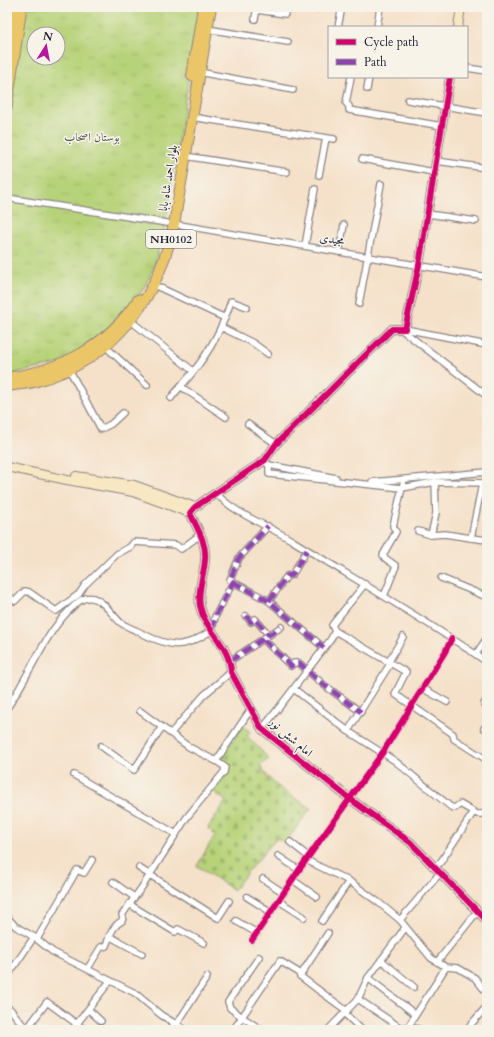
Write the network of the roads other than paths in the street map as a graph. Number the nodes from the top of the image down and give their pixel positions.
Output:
1 (14, 7) edge
2 (22, 7) edge
3 (203, 7) edge
4 (211, 7) edge
5 (342, 7) edge
6 (380, 7) edge
7 (461, 7) edge
8 (257, 8) edge
9 (285, 14) dead end
10 (255, 19) dead end
11 (338, 26) edge
12 (377, 26) edge
13 (458, 26) edge
14 (207, 29) junction
15 (288, 42) dead end
16 (7, 51) edge
17 (11, 59) edge
18 (468, 68) edge
19 (487, 71) edge
20 (199, 72) junction
21 (351, 78) edge
22 (369, 78) edge
23 (450, 78) edge
24 (367, 89) dead end
25 (293, 90) dead end
26 (408, 100) dead end
27 (445, 107) junction
28 (7, 108) edge
29 (487, 112) edge
30 (191, 117) junction
31 (442, 126) junction
32 (326, 138) junction
33 (334, 140) dead end
34 (185, 156) junction
35 (362, 159) dead end
36 (436, 161) junction
37 (487, 168) edge
38 (288, 172) dead end
39 (434, 172) junction
40 (319, 175) dead end
41 (381, 184) dead end
42 (315, 189) dead end
43 (7, 198) edge
44 (428, 214) junction
45 (476, 221) dead end
46 (170, 223) junction
47 (344, 225) dead end
48 (305, 246) junction
49 (339, 252) junction
50 (367, 256) junction
51 (420, 265) junction
52 (487, 277) edge
53 (154, 285) junction
54 (359, 304) dead end
55 (247, 307) dead end
56 (225, 318) junction
57 (131, 321) junction
58 (221, 327) junction
59 (404, 330) junction
60 (487, 345) edge
61 (105, 346) junction
62 (268, 354) dead end
63 (69, 369) junction
64 (193, 371) junction
65 (7, 378) edge
66 (147, 385) dead end
67 (7, 386) edge
68 (180, 386) junction
69 (487, 396) edge
70 (170, 398) dead end
71 (124, 413) dead end
72 (226, 417) dead end
73 (248, 424) dead end
74 (276, 444) junction
75 (267, 463) junction
76 (7, 467) edge
77 (487, 472) edge
78 (403, 480) junction
79 (435, 482) junction
80 (484, 483) edge
81 (402, 488) junction
82 (216, 493) junction
83 (192, 510) junction
84 (268, 526) junction
85 (418, 531) dead end
86 (200, 535) junction
87 (431, 536) junction
88 (471, 538) junction
89 (487, 540) edge
90 (307, 550) junction
91 (441, 578) dead end
92 (233, 582) junction
93 (364, 584) junction
94 (7, 595) edge
95 (384, 596) junction
96 (487, 597) edge
97 (269, 601) junction
98 (56, 611) junction
99 (246, 616) dead end
100 (64, 617) junction
101 (281, 627) dead end
102 (212, 630) junction
103 (335, 631) junction
104 (269, 635) junction
105 (403, 637) dead end
106 (452, 638) junction
107 (487, 638) edge
108 (264, 640) junction
109 (324, 648) junction
110 (476, 654) junction
111 (230, 661) junction
112 (389, 661) junction
113 (487, 662) edge
114 (307, 670) junction
115 (231, 672) junction
116 (422, 688) junction
117 (294, 689) junction
118 (487, 698) edge
119 (447, 702) dead end
120 (412, 705) junction
121 (487, 706) edge
122 (7, 708) edge
123 (251, 709) junction
124 (140, 711) dead end
125 (361, 712) junction
126 (162, 728) junction
127 (262, 729) junction
128 (348, 731) junction
129 (171, 733) junction
130 (101, 746) dead end
131 (382, 752) junction
132 (487, 760) edge
133 (216, 761) junction
134 (74, 775) dead end
135 (350, 799) junction
136 (473, 813) junction
137 (487, 813) edge
138 (176, 834) junction
139 (290, 842) dead end
140 (278, 856) dead end
141 (308, 858) junction
142 (92, 860) dead end
143 (434, 867) junction
144 (139, 868) dead end
145 (299, 870) junction
146 (440, 873) junction
147 (150, 875) junction
148 (263, 879) dead end
149 (293, 880) junction
150 (349, 881) junction
151 (113, 882) dead end
152 (284, 893) junction
153 (317, 896) dead end
154 (134, 897) junction
155 (247, 897) dead end
156 (229, 901) dead end
157 (279, 901) junction
158 (129, 904) junction
159 (271, 912) junction
160 (477, 912) junction
161 (7, 917) edge
162 (304, 917) dead end
163 (400, 920) junction
164 (236, 921) dead end
165 (322, 921) dead end
166 (487, 921) edge
167 (405, 928) junction
168 (257, 933) junction
169 (328, 933) dead end
170 (109, 936) junction
171 (35, 938) junction
172 (252, 940) dead end
173 (204, 943) dead end
174 (142, 954) dead end
175 (259, 957) dead end
176 (381, 960) junction
177 (7, 962) edge
178 (437, 962) junction
179 (13, 967) junction
180 (88, 968) junction
181 (446, 968) junction
182 (300, 976) junction
183 (7, 977) edge
184 (206, 978) dead end
185 (368, 978) junction
186 (110, 981) junction
187 (414, 986) dead end
188 (487, 993) edge
189 (358, 999) junction
190 (487, 1006) edge
191 (7, 1008) edge
192 (89, 1010) junction
193 (346, 1012) junction
194 (415, 1014) junction
195 (242, 1017) junction
196 (101, 1021) dead end
197 (77, 1024) junction
198 (176, 1024) junction
199 (408, 1027) junction
200 (27, 1030) edge
201 (72, 1030) edge
202 (85, 1030) edge
203 (170, 1030) edge
204 (186, 1030) edge
205 (233, 1030) edge
206 (262, 1030) edge
207 (328, 1030) edge
208 (362, 1030) edge
209 (422, 1030) edge
210 (466, 1030) edge

1 - 16 main road
2 - 17 main road
3 - 46 highway, بلوار احمد شاه بابا / NH0102
4 - 14 highway, بلوار احمد شاه بابا / NH0102
5 - 11 street
6 - 12 street
7 - 13 street
8 - 9 street
8 - 10 street
14 - 15 street
14 - 20 highway, بلوار احمد شاه بابا / NH0102
17 - 28 main road
18 - 19 street
20 - 25 street
20 - 30 highway, بلوار احمد شاه بابا / NH0102
21 - 31 street
22 - 24 street
23 - 27 street
26 - 27 street
27 - 29 street
27 - 31 street
30 - 32 street
30 - 34 highway, بلوار احمد شاه بابا / NH0102
31 - 36 street
32 - 33 street
32 - 40 street
34 - 38 street
34 - 46 highway, بلوار احمد شاه بابا / NH0102
35 - 39 street
36 - 37 street
36 - 39 street
39 - 44 street
41 - 50 street
42 - 48 street
43 - 46 street, مجیدی
44 - 45 street
44 - 51 street
46 - 48 street, مجیدی
46 - 53 highway, بلوار احمد شاه بابا / NH0102
46 - 65 highway, بلوار احمد شاه بابا / NH0102
47 - 49 street
48 - 49 street, مجیدی
49 - 50 street, مجیدی
50 - 51 street, مجیدی
50 - 54 street
51 - 52 street, مجیدی
51 - 59 street
53 - 56 street
53 - 57 highway, بلوار احمد شاه بابا / NH0102
55 - 56 street
56 - 58 street
57 - 61 highway, بلوار احمد شاه بابا / NH0102
57 - 64 street
58 - 62 street
58 - 64 street
59 - 60 street
59 - 69 street
59 - 74 street
61 - 63 highway, بلوار احمد شاه بابا / NH0102
61 - 66 street
63 - 67 highway, بلوار احمد شاه بابا / NH0102
63 - 71 street
64 - 68 street
68 - 70 street
68 - 72 street
73 - 74 street
74 - 75 street
75 - 78 street
75 - 81 street
75 - 82 street
76 - 83 street
77 - 78 street
78 - 81 street
79 - 80 street
79 - 81 street
79 - 87 street
80 - 88 street
81 - 95 street
82 - 83 street
82 - 84 street
83 - 86 street, امام شش نور
84 - 90 street
84 - 92 street
85 - 87 street
86 - 98 street
86 - 102 street, امام شش نور
87 - 88 street
88 - 89 street
90 - 93 street
90 - 97 street
91 - 96 street
92 - 97 street
92 - 102 street
93 - 95 street
93 - 103 street
94 - 98 street
95 - 106 street
97 - 109 street
98 - 100 street
99 - 104 street
100 - 102 street
100 - 122 street
101 - 104 street
102 - 111 street, امام شش نور
103 - 109 street
103 - 112 street
104 - 108 street
105 - 112 street
106 - 110 street
106 - 116 street
107 - 110 street
108 - 111 street
108 - 114 street
109 - 114 street
110 - 113 street
111 - 115 street, امام شش نور
112 - 120 street
112 - 125 street
114 - 117 street
114 - 125 street
115 - 123 street, امام شش نور
115 - 129 street
116 - 119 street
116 - 120 street
117 - 127 street
117 - 128 street
118 - 121 street
120 - 131 street
120 - 132 street
123 - 127 street, امام شش نور
123 - 133 street
124 - 126 street
125 - 128 street
126 - 129 street
126 - 130 street
127 - 135 street, امام شش نور
128 - 131 street
129 - 133 street
131 - 135 street
131 - 136 street
133 - 138 street
134 - 138 street
135 - 141 street
135 - 143 street, امام شش نور
136 - 137 street
136 - 143 street
138 - 147 street
139 - 141 street
140 - 145 street
141 - 145 street
141 - 150 street
142 - 171 street
143 - 146 street, امام شش نور
144 - 147 street
145 - 149 street
146 - 160 street, امام شش نور
146 - 163 street
147 - 154 street
147 - 156 street
148 - 152 street
149 - 152 street
149 - 153 street
150 - 163 street
150 - 165 street
151 - 154 street
152 - 157 street
154 - 158 street
155 - 159 street
157 - 159 street
157 - 162 street
158 - 170 street
158 - 173 street
159 - 168 street
160 - 166 street, امام شش نور
160 - 178 street
161 - 171 street
163 - 167 street
164 - 168 street
167 - 176 street
167 - 178 street
168 - 172 street
169 - 182 street
170 - 174 street
170 - 180 street
171 - 179 street
171 - 180 street
175 - 195 street
176 - 185 street
176 - 187 street
177 - 179 street
178 - 181 street
179 - 183 street
180 - 186 street
181 - 188 street
181 - 194 street
182 - 193 street
182 - 195 street
184 - 198 street
185 - 189 street
185 - 194 street
186 - 192 street
186 - 198 street
189 - 193 street
189 - 199 street
190 - 210 street
191 - 200 street
192 - 196 street
192 - 197 street
193 - 207 street
193 - 208 street
194 - 199 street
195 - 205 street
195 - 206 street
197 - 200 street
197 - 201 street
197 - 202 street
198 - 203 street
198 - 204 street
199 - 209 street

